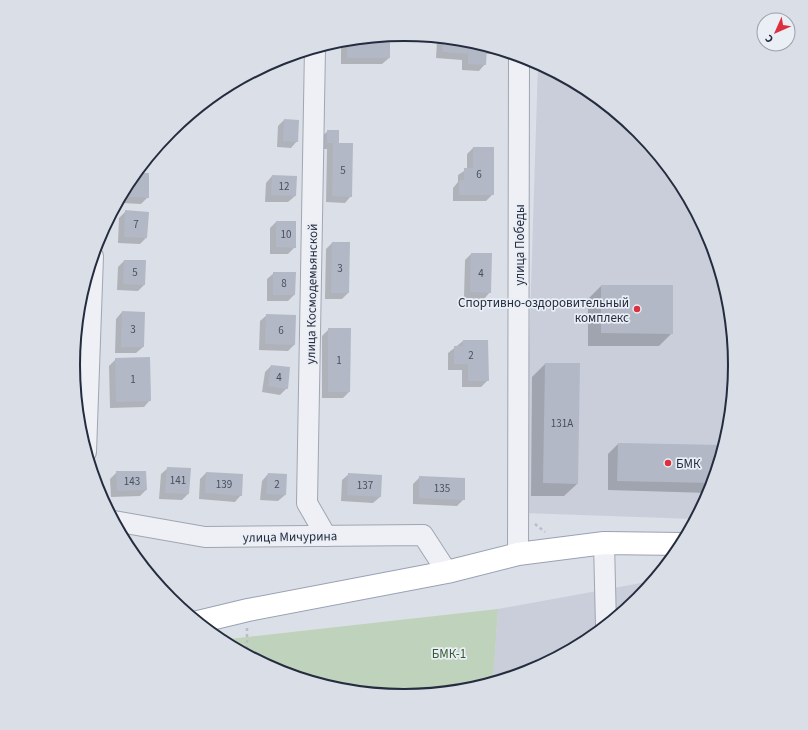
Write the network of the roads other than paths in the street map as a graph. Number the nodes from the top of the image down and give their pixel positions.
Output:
1 (315, 54) edge
2 (518, 62) edge
3 (92, 277) edge
4 (87, 431) edge
5 (120, 522) edge
6 (326, 536) junction
7 (604, 543) junction
8 (674, 544) edge
9 (518, 554) junction
10 (447, 572) junction
11 (606, 618) edge
12 (205, 620) edge

1 - 6 street, улица Космодемьянской
2 - 9 street, улица Победы
3 - 4 street
5 - 6 street, улица Мичурина
6 - 10 street, улица Мичурина
7 - 8 main road
7 - 9 main road
7 - 11 street
9 - 10 main road
10 - 12 main road

